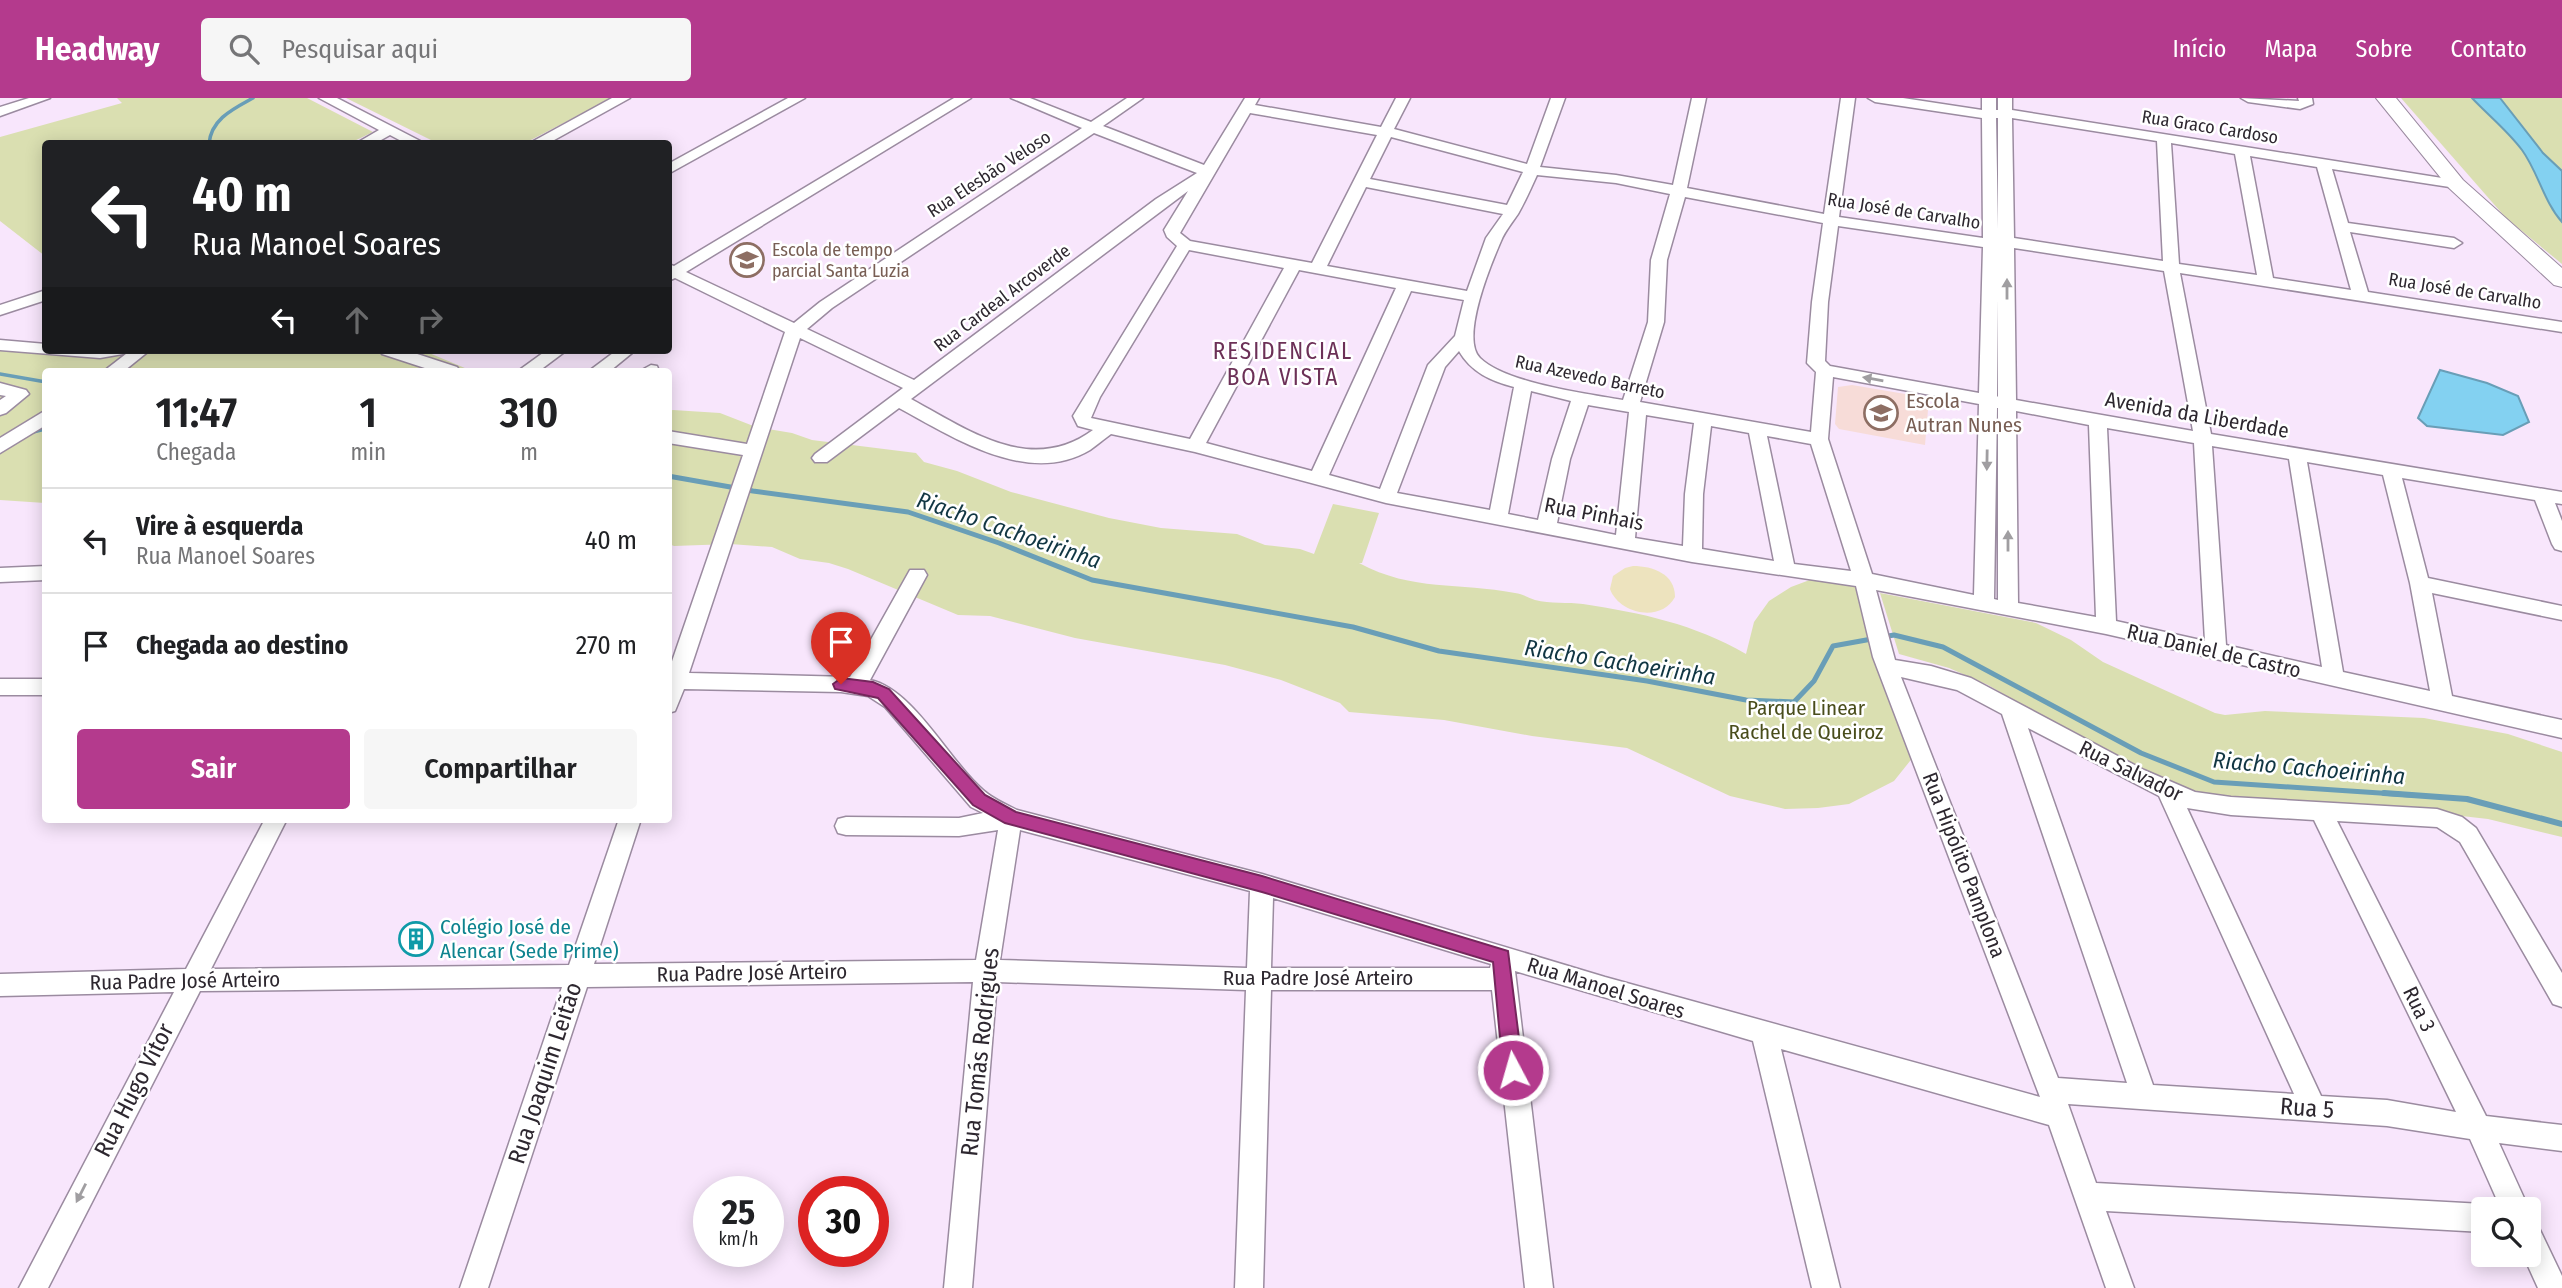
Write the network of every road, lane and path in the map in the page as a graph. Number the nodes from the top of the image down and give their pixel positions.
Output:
1 (43, 98) edge
2 (326, 98) edge
3 (623, 98) edge
4 (798, 98) edge
5 (964, 98) edge
6 (1018, 98) edge
7 (1136, 98) edge
8 (1402, 98) edge
9 (1558, 98) edge
10 (1699, 98) edge
11 (1848, 98) edge
12 (1875, 98) edge
13 (2248, 98) edge
14 (2386, 98) edge
15 (2305, 100) edge
16 (1249, 103) edge
17 (1997, 106) edge
18 (0, 112) edge
19 (1094, 128) junction
20 (391, 130) junction
21 (1385, 132) junction
22 (2164, 139) junction
23 (370, 140) edge
24 (411, 140) edge
25 (543, 140) edge
26 (2242, 150) junction
27 (2324, 165) junction
28 (672, 168) edge
29 (1531, 169) junction
30 (1208, 172) junction
31 (1362, 182) junction
32 (2456, 184) junction
33 (1679, 190) junction
34 (1512, 211) junction
35 (1830, 220) junction
36 (2340, 226) junction
37 (1182, 243) junction
38 (1999, 243) junction
39 (2454, 243) dead end
40 (1294, 264) junction
41 (2171, 267) junction
42 (1317, 269) junction
43 (672, 271) edge
44 (672, 273) edge
45 (2562, 280) edge
46 (2266, 281) junction
47 (1405, 286) junction
48 (2360, 294) junction
49 (42, 296) edge
50 (1473, 297) junction
51 (0, 310) edge
52 (1990, 324) junction
53 (2562, 327) edge
54 (2007, 328) junction
55 (794, 331) junction
56 (1463, 337) junction
57 (0, 345) edge
58 (42, 349) edge
59 (137, 354) edge
60 (400, 354) edge
61 (553, 354) edge
62 (623, 354) edge
63 (117, 368) edge
64 (442, 368) edge
65 (532, 368) edge
66 (602, 368) edge
67 (1825, 370) junction
68 (1523, 385) junction
69 (915, 387) junction
70 (0, 388) edge
71 (1580, 398) junction
72 (897, 399) junction
73 (1988, 400) junction
74 (2008, 405) junction
75 (1634, 406) junction
76 (0, 409) edge
77 (42, 419) edge
78 (1703, 419) junction
79 (2098, 421) junction
80 (1107, 428) junction
81 (1757, 429) junction
82 (672, 437) edge
83 (1819, 439) junction
84 (2203, 439) junction
85 (1195, 446) junction
86 (0, 447) edge
87 (2297, 455) junction
88 (752, 458) junction
89 (821, 458) dead end
90 (2391, 469) junction
91 (1318, 479) junction
92 (2542, 495) junction
93 (1386, 497) junction
94 (2562, 498) edge
95 (1498, 519) junction
96 (1546, 528) junction
97 (1625, 543) junction
98 (2562, 544) edge
99 (1692, 555) junction
100 (1785, 570) junction
101 (42, 573) edge
102 (0, 575) edge
103 (917, 575) dead end
104 (1864, 580) junction
105 (2420, 583) junction
106 (1984, 604) junction
107 (2008, 609) junction
108 (2562, 614) edge
109 (2106, 626) junction
110 (2217, 651) junction
111 (1885, 662) junction
112 (2334, 678) junction
113 (673, 681) edge
114 (856, 686) junction
115 (42, 687) edge
116 (3, 692) edge
117 (2443, 702) junction
118 (2011, 709) junction
119 (2562, 729) edge
120 (2168, 791) junction
121 (2320, 810) junction
122 (1011, 818) junction
123 (274, 823) edge
124 (629, 823) edge
125 (846, 826) dead end
126 (1262, 884) junction
127 (1502, 968) junction
128 (986, 971) junction
129 (578, 975) junction
130 (1256, 979) junction
131 (191, 980) junction
132 (0, 985) edge
133 (2562, 996) edge
134 (1764, 1033) junction
135 (2050, 1090) junction
136 (2144, 1095) junction
137 (2313, 1108) junction
138 (2058, 1115) junction
139 (2478, 1128) junction
140 (2562, 1138) edge
141 (2086, 1196) junction
142 (2510, 1197) edge
143 (2471, 1217) edge
144 (2541, 1263) edge
145 (33, 1288) edge
146 (474, 1288) edge
147 (958, 1288) edge
148 (1249, 1288) edge
149 (1539, 1288) edge
150 (1826, 1288) edge
151 (2120, 1288) edge
152 (2553, 1288) edge

1 - 18 street
2 - 20 street
3 - 25 street
4 - 28 street
5 - 43 street
6 - 19 street
7 - 19 street, Rua Elesbão Veloso
8 - 21 street
9 - 29 street
10 - 33 street
11 - 35 street
12 - 17 street, Rua Graco Cardoso
13 - 15 street
14 - 32 main road
16 - 21 street, Rua José de Carvalho
16 - 30 street, Rua Cardeal Arcoverde
17 - 22 street, Rua Graco Cardoso
17 - 38 street
19 - 30 street
19 - 55 street, Rua Elesbão Veloso
20 - 23 street
20 - 24 street
21 - 29 street, Rua José de Carvalho
21 - 31 street
22 - 26 street, Rua Graco Cardoso
22 - 41 street
26 - 27 street, Rua Graco Cardoso
26 - 46 street
27 - 32 street, Rua Graco Cardoso
27 - 36 street
29 - 33 street, Rua José de Carvalho
29 - 34 street
30 - 37 street, Rua Cardeal Arcoverde
30 - 69 street, Rua Cardeal Arcoverde
31 - 34 street
31 - 42 street
32 - 45 main road
33 - 35 street, Rua José de Carvalho
33 - 75 street
34 - 50 street
35 - 38 street, Rua José de Carvalho
35 - 67 street
36 - 39 street
36 - 48 street
37 - 40 street
37 - 80 street, Rua Pinhais
38 - 41 street, Rua José de Carvalho
38 - 52 street
54 -> 38 street
40 - 42 street
40 - 85 street
41 - 46 street, Rua José de Carvalho
41 - 84 street
42 - 47 street
44 - 55 street
46 - 48 street, Rua José de Carvalho
47 - 50 street
47 - 91 street
48 - 53 street, Rua José de Carvalho
49 - 51 street
50 - 56 street
52 - 54 street
52 - 73 street
54 - 74 street
55 - 69 street
55 - 88 street
56 - 68 street, Rua Azevedo Barreto
56 - 93 street
57 - 58 street
59 - 63 street
60 - 64 street
61 - 65 street
62 - 66 street
73 -> 67 street, Avenida da Liberdade
67 - 83 street
68 - 71 street, Rua Azevedo Barreto
68 - 95 street
69 - 72 street, Rua Cardeal Arcoverde
70 - 76 street
71 - 75 street, Rua Azevedo Barreto
71 - 96 street
72 - 80 street
72 - 89 street, Rua Cardeal Arcoverde
73 - 74 street, Avenida da Liberdade
73 -> 106 street
74 - 79 street, Avenida da Liberdade
107 -> 74 street
75 - 78 street, Rua Azevedo Barreto
75 - 97 street
77 - 86 street
78 - 81 street, Rua Azevedo Barreto
78 - 99 street
79 - 84 street, Avenida da Liberdade
79 - 109 street
80 - 85 street, Rua Pinhais
81 - 83 street, Rua Azevedo Barreto
81 - 100 street
82 - 88 street
83 - 104 street, Rua Hipólito Pamplona
84 - 87 street, Avenida da Liberdade
84 - 110 street
85 - 91 street, Rua Pinhais
87 - 90 street, Avenida da Liberdade
87 - 112 street
88 - 113 street
90 - 92 street, Avenida da Liberdade
90 - 105 street
91 - 93 street, Rua Pinhais
92 - 94 street, Avenida da Liberdade
92 - 98 street
93 - 95 street, Rua Pinhais
95 - 96 street, Rua Pinhais
96 - 97 street, Rua Pinhais
97 - 99 street, Rua Pinhais
99 - 100 street, Rua Pinhais
100 - 104 street, Rua Pinhais
101 - 102 street
103 - 114 street
104 - 106 street, Rua Daniel de Castro
104 - 111 street, Rua Hipólito Pamplona
105 - 108 street
105 - 117 street
106 - 107 street, Rua Daniel de Castro
107 - 109 street, Rua Daniel de Castro
109 - 110 street, Rua Daniel de Castro
110 - 112 street, Rua Daniel de Castro
111 - 118 street, Rua Salvador
111 - 135 street, Rua Hipólito Pamplona
112 - 117 street, Rua Daniel de Castro
113 - 114 street, Rua Manoel Soares
114 - 122 street, Rua Manoel Soares
115 - 116 street
117 - 119 street, Rua Daniel de Castro
118 - 120 street, Rua Salvador
118 - 136 street
120 - 121 street, Rua Salvador
120 - 137 street
121 - 133 street, Rua Salvador
121 - 139 street, Rua 3
122 - 125 street
122 - 126 street, Rua Manoel Soares
122 - 128 street, Rua Tomás Rodrigues
123 - 131 street, Rua Hugo Vítor
124 - 129 street, Rua Joaquim Leitão
126 - 127 street, Rua Manoel Soares
126 - 130 street
127 - 130 street, Rua Padre José Arteiro
127 - 134 street, Rua Manoel Soares
127 - 149 street
128 - 129 street, Rua Padre José Arteiro
128 - 130 street, Rua Padre José Arteiro
128 - 147 street, Rua Tomás Rodrigues
129 - 131 street, Rua Padre José Arteiro
129 - 146 street, Rua Joaquim Leitão
130 - 148 street
131 - 132 street, Rua Padre José Arteiro
131 -> 145 street, Rua Hugo Vítor
134 - 138 street, Rua Manoel Soares
134 - 150 street
135 - 136 street, Rua 5
135 - 138 street, Rua Hipólito Pamplona
136 - 137 street, Rua 5
137 - 139 street, Rua 5
138 - 141 street, Rua Hipólito Pamplona
139 - 140 street, Rua 5
139 - 142 street, Rua 3
141 - 143 street
141 - 151 street, Rua Hipólito Pamplona
144 - 152 street

